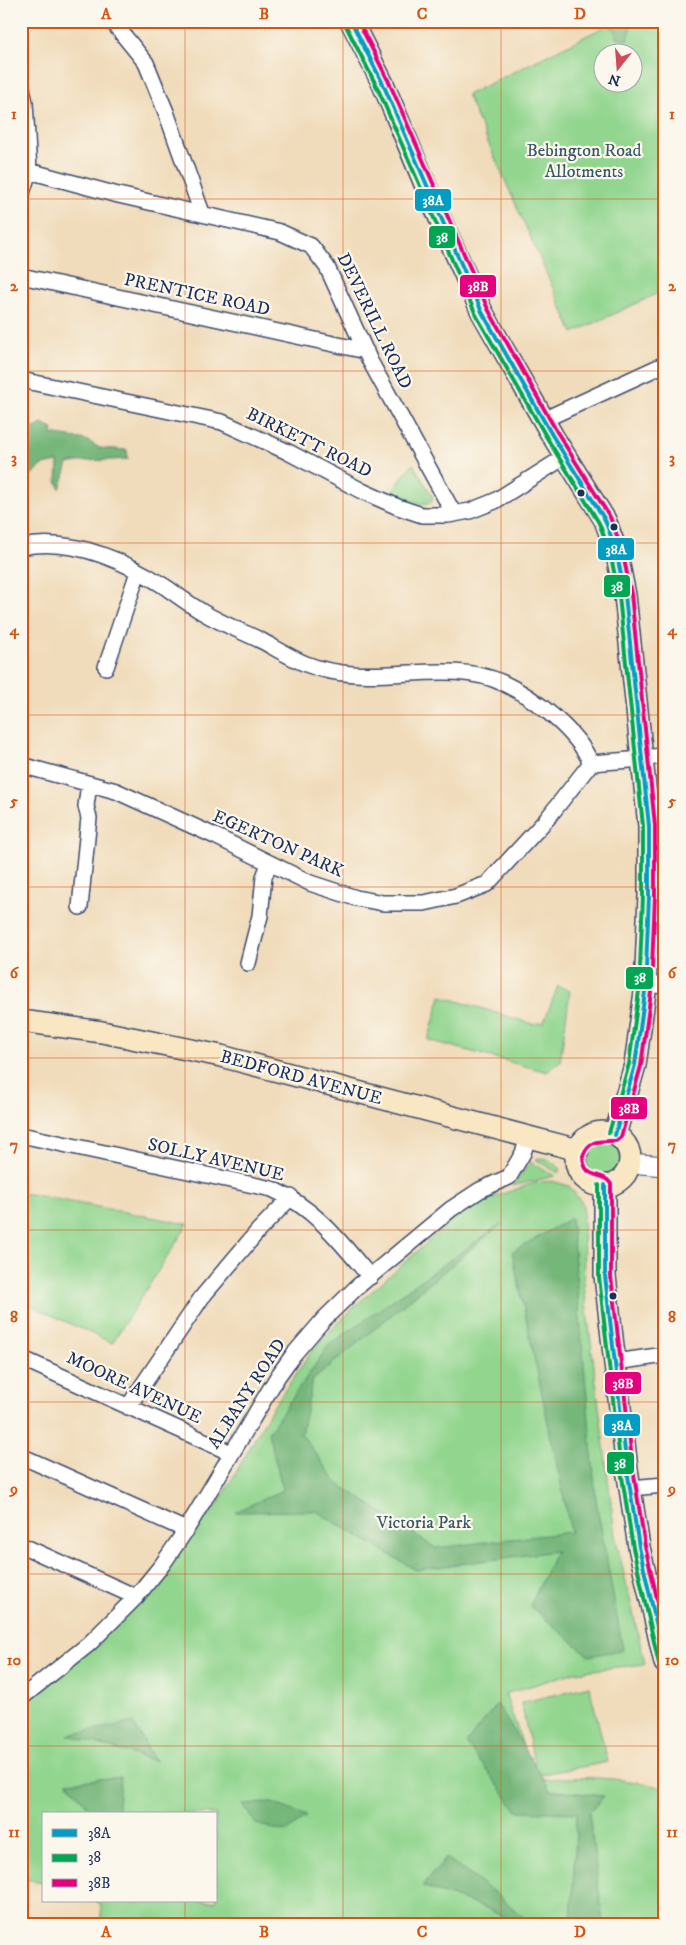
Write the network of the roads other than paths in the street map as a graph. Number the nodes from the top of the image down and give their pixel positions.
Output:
1 (112, 21) edge
2 (351, 21) edge
3 (21, 83) edge
4 (29, 171) junction
5 (21, 196) edge
6 (202, 214) junction
7 (21, 276) edge
8 (366, 351) junction
9 (665, 364) edge
10 (21, 380) edge
11 (543, 420) junction
12 (566, 456) junction
13 (454, 514) junction
14 (21, 547) edge
15 (138, 572) junction
16 (106, 667) dead end
17 (665, 754) edge
18 (642, 759) junction
19 (591, 763) junction
20 (21, 765) edge
21 (89, 784) junction
22 (269, 864) junction
23 (80, 907) dead end
24 (248, 963) dead end
25 (655, 985) edge
26 (21, 1021) edge
27 (21, 1135) edge
28 (615, 1135) junction
29 (528, 1138) junction
30 (578, 1150) junction
31 (629, 1163) junction
32 (665, 1166) edge
33 (605, 1185) junction
34 (291, 1198) junction
35 (370, 1277) junction
36 (665, 1355) edge
37 (21, 1358) edge
38 (615, 1362) junction
39 (128, 1407) junction
40 (231, 1453) junction
41 (21, 1456) edge
42 (665, 1485) edge
43 (630, 1488) junction
44 (186, 1530) junction
45 (21, 1545) edge
46 (657, 1594) edge
47 (136, 1597) junction
48 (665, 1663) edge
49 (21, 1698) edge

1 - 6 street
2 - 11 main road
3 - 4 street
4 - 5 street
4 - 6 street, DEVERILL ROAD
6 - 8 street, DEVERILL ROAD
7 - 8 street, PRENTICE ROAD
8 - 13 street, DEVERILL ROAD
9 - 11 street
10 - 13 street, BIRKETT ROAD
11 - 12 main road
12 - 13 street, BIRKETT ROAD
12 - 18 main road
14 - 15 street
15 - 16 street
15 - 19 street
17 - 18 street
18 - 19 street
18 - 25 main road
19 - 22 street, EGERTON PARK
20 - 21 street, EGERTON PARK
21 - 22 street, EGERTON PARK
21 - 23 street
22 - 24 street
25 - 28 main road
26 - 29 main road, BEDFORD AVENUE
27 - 34 street, SOLLY AVENUE
28 - 30 main road
28 - 31 main road
29 - 30 main road, BEDFORD AVENUE
29 - 35 street, ALBANY ROAD
30 - 33 main road
31 - 32 street
31 - 33 main road
33 - 38 main road
34 - 35 street, SOLLY AVENUE
34 - 39 street
35 - 40 street, ALBANY ROAD
36 - 38 street
37 - 39 street, MOORE AVENUE
38 - 43 main road
39 - 40 street, MOORE AVENUE
40 - 44 street, ALBANY ROAD
41 - 44 street
42 - 43 street
43 - 46 main road
44 - 47 street, ALBANY ROAD
45 - 47 street
46 - 48 main road
47 - 49 street, ALBANY ROAD

